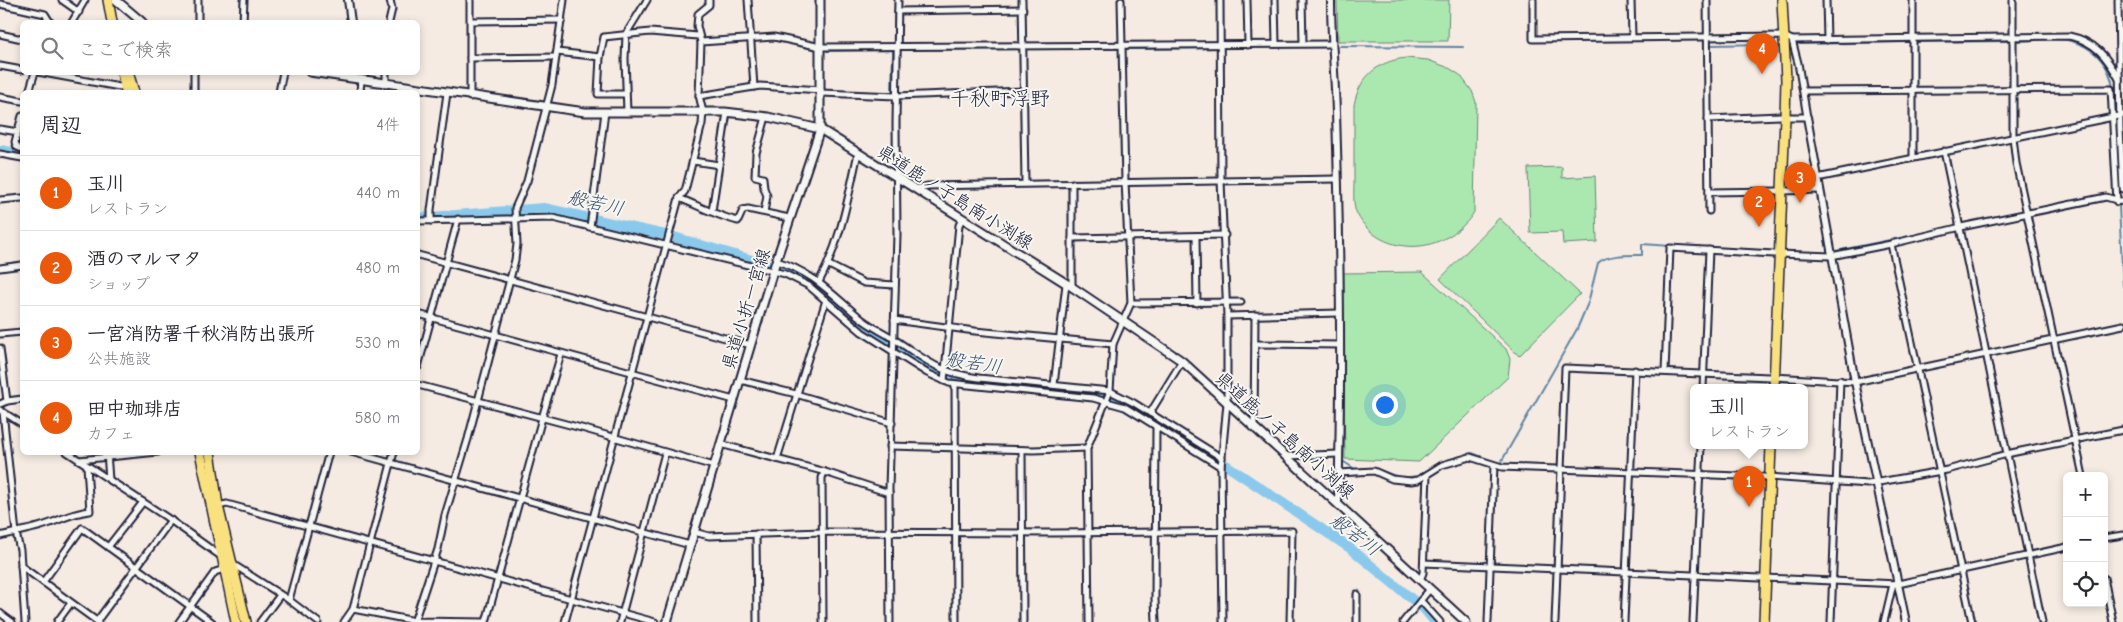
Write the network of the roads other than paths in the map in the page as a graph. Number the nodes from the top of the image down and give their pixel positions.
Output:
1 (62, 0) edge
2 (85, 0) edge
3 (108, 0) edge
4 (114, 0) edge
5 (198, 0) edge
6 (244, 0) edge
7 (348, 0) edge
8 (390, 0) edge
9 (470, 0) edge
10 (564, 0) edge
11 (647, 0) edge
12 (710, 0) edge
13 (748, 0) edge
14 (820, 0) edge
15 (898, 0) edge
16 (1022, 0) edge
17 (1121, 0) edge
18 (1220, 0) edge
19 (1248, 0) edge
20 (1275, 0) edge
21 (1302, 0) edge
22 (1330, 0) edge
23 (1533, 0) edge
24 (1632, 0) edge
25 (1707, 0) edge
26 (1777, 0) edge
27 (1782, 0) edge
28 (1826, 0) edge
29 (1913, 0) edge
30 (2013, 0) edge
31 (2118, 0) edge
32 (0, 4) edge
33 (1023, 9) junction
34 (898, 11) junction
35 (78, 12) junction
36 (49, 20) edge
37 (73, 20) edge
38 (112, 20) edge
39 (116, 20) edge
40 (139, 20) edge
41 (198, 20) edge
42 (243, 20) edge
43 (351, 20) edge
44 (389, 20) edge
45 (471, 20) junction
46 (562, 20) junction
47 (0, 34) edge
48 (626, 34) junction
49 (698, 36) junction
50 (1708, 36) junction
51 (1632, 37) junction
52 (1785, 37) junction
53 (2013, 37) junction
54 (750, 38) junction
55 (20, 39) edge
56 (1913, 39) junction
57 (1826, 40) junction
58 (701, 42) junction
59 (1303, 43) junction
60 (1122, 44) junction
61 (1276, 44) junction
62 (1332, 44) junction
63 (1220, 45) junction
64 (1248, 45) junction
65 (897, 46) junction
66 (1023, 46) junction
67 (820, 47) junction
68 (556, 55) junction
69 (600, 56) junction
70 (470, 58) junction
71 (0, 66) edge
72 (20, 70) edge
73 (35, 75) edge
74 (51, 75) edge
75 (123, 75) edge
76 (129, 75) edge
77 (194, 75) edge
78 (282, 75) edge
79 (327, 75) edge
80 (360, 75) edge
81 (386, 75) edge
82 (2119, 79) junction
83 (361, 81) junction
84 (386, 85) junction
85 (754, 87) junction
86 (30, 90) edge
87 (126, 90) edge
88 (133, 90) edge
89 (194, 90) edge
90 (279, 90) edge
91 (360, 90) edge
92 (2014, 90) junction
93 (821, 91) junction
94 (1024, 91) junction
95 (1803, 91) junction
96 (1914, 91) junction
97 (447, 93) junction
98 (626, 94) junction
99 (470, 96) junction
100 (699, 96) junction
101 (896, 96) junction
102 (0, 97) edge
103 (20, 101) edge
104 (546, 106) junction
105 (605, 112) junction
106 (627, 112) junction
107 (703, 112) junction
108 (727, 112) junction
109 (2121, 115) edge
110 (1783, 116) junction
111 (2112, 116) junction
112 (766, 117) junction
113 (1807, 117) junction
114 (1708, 119) junction
115 (20, 124) edge
116 (0, 129) edge
117 (820, 129) junction
118 (18, 132) junction
119 (2014, 137) junction
120 (20, 148) edge
121 (1944, 151) junction
122 (858, 153) junction
123 (0, 154) edge
124 (20, 158) edge
125 (1913, 158) junction
126 (693, 161) junction
127 (719, 166) junction
128 (896, 177) junction
129 (1337, 178) junction
130 (1817, 178) junction
131 (1222, 181) junction
132 (1125, 182) junction
133 (1025, 183) junction
134 (1072, 183) junction
135 (916, 189) junction
136 (1819, 190) junction
137 (2123, 190) edge
138 (1780, 191) junction
139 (1709, 192) junction
140 (20, 198) edge
141 (679, 198) junction
142 (0, 200) edge
143 (2120, 202) edge
144 (712, 211) junction
145 (764, 212) junction
146 (1709, 212) dead end
147 (2027, 214) junction
148 (516, 218) junction
149 (790, 218) junction
150 (962, 218) junction
151 (458, 219) junction
152 (420, 221) edge
153 (431, 221) junction
154 (590, 227) junction
155 (1961, 227) junction
156 (1225, 235) junction
157 (1196, 236) junction
158 (1127, 237) junction
159 (1072, 238) junction
160 (1892, 244) junction
161 (667, 245) junction
162 (1709, 250) junction
163 (1776, 254) junction
164 (420, 256) edge
165 (1831, 256) junction
166 (776, 261) junction
167 (446, 262) junction
168 (829, 265) junction
169 (20, 266) edge
170 (0, 268) edge
171 (773, 271) junction
172 (510, 279) junction
173 (819, 282) junction
174 (896, 284) junction
175 (1069, 285) junction
176 (826, 300) junction
177 (1226, 302) junction
178 (1241, 302) dead end
179 (1131, 303) junction
180 (1197, 303) junction
181 (1339, 313) junction
182 (420, 315) edge
183 (1227, 316) junction
184 (1254, 316) junction
185 (648, 317) junction
186 (432, 318) junction
187 (894, 320) junction
188 (1124, 322) junction
189 (2123, 325) edge
190 (950, 328) junction
191 (20, 332) edge
192 (0, 334) edge
193 (496, 336) junction
194 (893, 338) junction
195 (2054, 339) junction
196 (1059, 340) junction
197 (1113, 344) junction
198 (1255, 344) junction
199 (751, 345) junction
200 (1340, 345) junction
201 (0, 348) edge
202 (893, 351) junction
203 (1987, 353) junction
204 (561, 354) junction
205 (420, 360) edge
206 (1182, 361) junction
207 (1918, 369) junction
208 (1635, 370) junction
209 (946, 371) junction
210 (1665, 372) junction
211 (633, 373) junction
212 (1704, 374) junction
213 (1772, 377) junction
214 (740, 380) junction
215 (1840, 380) junction
216 (944, 381) junction
217 (1855, 382) junction
218 (956, 384) junction
219 (1703, 384) edge
220 (1769, 384) edge
221 (1773, 384) edge
222 (1054, 385) junction
223 (420, 386) edge
224 (1110, 391) junction
225 (796, 394) junction
226 (20, 399) edge
227 (477, 400) junction
228 (734, 400) junction
229 (1106, 400) junction
230 (7, 401) junction
231 (1227, 403) junction
232 (0, 404) edge
233 (2, 411) edge
234 (1150, 413) junction
235 (542, 418) junction
236 (20, 423) edge
237 (892, 423) junction
238 (1156, 427) junction
239 (1254, 427) junction
240 (2123, 430) edge
241 (616, 438) junction
242 (2075, 440) junction
243 (720, 444) junction
244 (890, 446) junction
245 (956, 447) junction
246 (1087, 448) junction
247 (1701, 449) edge
248 (1766, 449) edge
249 (1771, 449) edge
250 (1022, 450) junction
251 (665, 453) junction
252 (1339, 454) junction
253 (2008, 454) junction
254 (72, 455) edge
255 (108, 455) edge
256 (201, 455) edge
257 (210, 455) edge
258 (328, 455) edge
259 (362, 455) edge
260 (393, 455) edge
261 (1286, 456) junction
262 (777, 459) junction
263 (1222, 459) junction
264 (79, 460) junction
265 (391, 463) junction
266 (1494, 465) junction
267 (87, 466) junction
268 (714, 466) junction
269 (1221, 467) junction
270 (1562, 468) junction
271 (1939, 471) junction
272 (824, 472) junction
273 (1631, 472) junction
274 (2081, 472) edge
275 (1339, 473) junction
276 (1427, 475) junction
277 (1700, 475) junction
278 (1767, 477) junction
279 (109, 480) junction
280 (1836, 480) junction
281 (456, 481) junction
282 (1877, 482) junction
283 (889, 493) junction
284 (520, 498) junction
285 (143, 502) junction
286 (1338, 503) junction
287 (218, 506) junction
288 (593, 518) junction
289 (170, 520) junction
290 (309, 527) junction
291 (1223, 531) junction
292 (644, 532) junction
293 (694, 532) junction
294 (823, 532) junction
295 (889, 532) junction
296 (956, 532) junction
297 (1023, 532) junction
298 (1156, 532) junction
299 (16, 533) junction
300 (1089, 533) junction
301 (756, 534) junction
302 (2123, 535) edge
303 (0, 536) edge
304 (2108, 537) edge
305 (370, 543) junction
306 (690, 545) junction
307 (108, 546) junction
308 (2063, 547) edge
309 (2028, 555) junction
310 (221, 556) junction
311 (434, 560) junction
312 (1424, 562) junction
313 (21, 566) junction
314 (228, 566) junction
315 (1490, 566) junction
316 (136, 567) junction
317 (1556, 570) junction
318 (1960, 570) junction
319 (1626, 572) junction
320 (1696, 575) junction
321 (499, 578) junction
322 (1763, 578) junction
323 (1420, 580) junction
324 (1832, 580) junction
325 (43, 582) junction
326 (1895, 584) junction
327 (1430, 589) junction
328 (1357, 594) dead end
329 (280, 595) junction
330 (572, 598) junction
331 (2108, 598) edge
332 (288, 600) junction
333 (71, 603) junction
334 (1419, 603) junction
335 (190, 606) junction
336 (353, 609) junction
337 (623, 612) junction
338 (0, 613) edge
339 (12, 622) edge
340 (25, 622) edge
341 (57, 622) edge
342 (97, 622) edge
343 (179, 622) edge
344 (212, 622) edge
345 (236, 622) edge
346 (246, 622) edge
347 (260, 622) edge
348 (318, 622) edge
349 (344, 622) edge
350 (415, 622) edge
351 (486, 622) edge
352 (565, 622) edge
353 (620, 622) edge
354 (655, 622) edge
355 (667, 622) edge
356 (757, 622) edge
357 (823, 622) edge
358 (890, 622) edge
359 (956, 622) edge
360 (1023, 622) edge
361 (1090, 622) edge
362 (1156, 622) edge
363 (1223, 622) edge
364 (1290, 622) edge
365 (1357, 622) edge
366 (1403, 622) edge
367 (1440, 622) edge
368 (1466, 622) edge
369 (1488, 622) edge
370 (1555, 622) edge
371 (1624, 622) edge
372 (1693, 622) edge
373 (1758, 622) edge
374 (1764, 622) edge
375 (1831, 622) edge
376 (1884, 622) edge
377 (1906, 622) edge
378 (1972, 622) edge
379 (2042, 622) edge
380 (2113, 622) edge

1 - 35 street
2 - 35 street
3 - 38 highway
4 - 39 highway
4 - 40 main road
5 - 41 street
6 - 42 street
7 - 43 street
8 - 44 street
9 - 45 street
10 - 46 street
11 - 48 street
12 - 49 street
13 - 54 street
14 - 67 main road, 県道小折一宮線
15 - 34 street
16 - 33 street
17 - 60 street
18 - 63 street
19 - 64 street
20 - 61 street
21 - 59 street
22 - 62 street
23 - 51 street
24 - 51 street
25 - 50 street
26 - 52 highway
27 - 52 highway
28 - 57 street
29 - 56 street
30 - 53 street
31 - 82 street
32 - 36 street
33 - 34 street
33 - 66 street
34 - 65 street
35 - 37 street
45 - 46 street
45 - 70 street
46 - 68 street
47 - 55 street
48 - 49 street
48 - 69 street
48 - 98 street
49 - 58 street
50 - 51 street
50 - 52 street
50 - 114 street
52 - 57 street
52 - 95 street
52 - 110 highway
53 - 56 street
53 - 82 street
53 - 92 street
54 - 58 street
54 - 67 street
54 - 85 street
56 - 57 street
56 - 96 street
58 - 100 street
59 - 61 street
59 - 62 street
60 - 63 street
60 - 66 street
60 - 132 street
61 - 64 street
62 - 129 street
63 - 64 street
63 - 131 street
65 - 66 street
65 - 67 street
65 - 101 street
66 - 94 street
67 - 93 main road, 県道小折一宮線
68 - 69 street
68 - 70 street
68 - 104 street
69 - 98 street
70 - 99 street
71 - 72 street
73 - 86 street
74 - 87 street
75 - 87 highway
76 - 88 highway
77 - 89 street
78 - 90 street
79 - 83 main road, 県道鹿ノ子島南小渕線
80 - 83 street
81 - 84 street
82 - 109 street
83 - 84 main road, 県道鹿ノ子島南小渕線
83 - 91 street
84 - 97 main road, 県道鹿ノ子島南小渕線
85 - 93 street
85 - 100 street
92 - 96 street
92 - 111 street
92 - 119 street
93 - 101 street
93 - 117 main road, 県道小折一宮線
94 - 101 street
94 - 133 street
95 - 96 street
95 - 113 street
96 - 125 street
97 - 99 main road, 県道鹿ノ子島南小渕線
97 - 153 street
98 - 106 street
99 - 104 main road, 県道鹿ノ子島南小渕線
100 - 107 street
101 - 128 street
102 - 103 street
104 - 105 main road, 県道鹿ノ子島南小渕線
104 - 148 street
105 - 106 main road, 県道鹿ノ子島南小渕線
105 - 154 street
106 - 107 main road, 県道鹿ノ子島南小渕線
107 - 108 main road, 県道鹿ノ子島南小渕線
107 - 126 street
108 - 112 main road, 県道鹿ノ子島南小渕線
108 - 127 street
109 - 111 street
109 - 137 street
110 - 113 street
110 - 114 street
110 - 138 highway
111 - 119 street
111 - 143 street
112 - 117 main road, 県道鹿ノ子島南小渕線
112 - 145 street
113 - 130 street
114 - 139 street
115 - 118 street
116 - 118 street
117 - 122 main road, 県道鹿ノ子島南小渕線
117 - 149 main road, 県道小折一宮線
118 - 120 street
119 - 121 street
119 - 147 street
121 - 125 street
121 - 155 street
122 - 128 main road, 県道鹿ノ子島南小渕線
122 - 168 street
123 - 124 street
125 - 130 street
126 - 127 street
126 - 141 street
127 - 144 street
128 - 135 main road, 県道鹿ノ子島南小渕線
128 - 174 street
129 - 131 street
129 - 181 street
130 - 136 street
131 - 132 street
131 - 156 street
132 - 134 street
132 - 158 street
133 - 134 street
133 - 135 street
134 - 159 street
135 - 150 main road, 県道鹿ノ子島南小渕線
136 - 138 street
136 - 165 street
138 - 139 street
138 - 163 highway
139 - 146 street
140 - 142 street
141 - 144 street
141 - 161 street
143 - 147 street
144 - 145 street
145 - 149 street
147 - 155 street
147 - 195 street
148 - 151 street
148 - 154 street
148 - 172 street
149 - 166 main road, 県道小折一宮線
150 - 175 main road, 県道鹿ノ子島南小渕線
150 - 190 street
151 - 153 street
151 - 167 street
152 - 153 street
154 - 161 street
155 - 160 street
155 - 203 street
156 - 157 street
156 - 177 street
157 - 158 street
157 - 180 street
158 - 159 street
158 - 179 street
159 - 175 street
160 - 165 street
160 - 207 street
161 - 171 street
161 - 185 street
162 - 163 street
162 - 210 street
162 - 212 street
163 - 165 street
163 - 213 highway
164 - 167 street
165 - 217 street
166 - 171 main road, 県道小折一宮線
166 - 173 street
167 - 172 street
167 - 186 street
168 - 173 street
168 - 174 street
169 - 170 street
171 - 176 street
171 - 199 main road, 県道小折一宮線
172 - 185 street
172 - 193 street
173 - 194 street
174 - 187 street
175 - 188 main road, 県道鹿ノ子島南小渕線
175 - 196 street
176 - 202 street
176 - 225 street
177 - 178 street
177 - 180 street
177 - 183 street
179 - 180 street
179 - 188 street
181 - 184 street
181 - 200 street
182 - 186 street
183 - 184 street
183 - 231 street
184 - 198 street
185 - 199 street
185 - 211 street
186 - 193 street
186 - 205 street
187 - 190 street
187 - 194 street
188 - 197 street
188 - 206 main road, 県道鹿ノ子島南小渕線
189 - 195 street
190 - 196 street
190 - 209 street
191 - 192 street
193 - 204 street
193 - 227 street
194 - 202 street
194 - 209 street
195 - 203 street
195 - 242 street
196 - 197 street
196 - 222 street
197 - 224 street
198 - 200 street
198 - 239 street
199 - 214 main road, 県道小折一宮線
200 - 252 street
201 - 230 street
202 - 216 street
202 - 237 street
203 - 207 street
203 - 253 street
204 - 211 street
204 - 235 street
206 - 231 main road, 県道鹿ノ子島南小渕線
206 - 234 street
207 - 217 street
207 - 271 street
208 - 210 street
208 - 270 street
208 - 273 street
209 - 216 street
209 - 222 street
210 - 212 street
211 - 228 street
211 - 241 street
212 - 213 street
212 - 219 street
213 - 215 street
213 - 220 highway
213 - 221 highway
214 - 225 street
214 - 228 main road, 県道小折一宮線
215 - 217 street
215 - 280 street
216 - 218 street
217 - 282 street
218 - 229 street
218 - 245 street
222 - 224 street
223 - 227 street
224 - 229 street
224 - 234 street
225 - 237 street
225 - 262 street
226 - 230 street
227 - 235 street
227 - 281 street
228 - 243 main road, 県道小折一宮線
229 - 238 street
229 - 246 street
230 - 232 street
231 - 239 main road, 県道鹿ノ子島南小渕線
231 - 263 street
233 - 236 street
233 - 299 street
234 - 263 street
235 - 241 street
235 - 284 street
237 - 244 street
238 - 269 street
238 - 298 street
239 - 261 main road, 県道鹿ノ子島南小渕線
240 - 242 street
241 - 251 street
241 - 288 street
242 - 253 street
242 - 274 street
243 - 262 street
243 - 268 main road, 県道小折一宮線
244 - 245 street
244 - 283 street
245 - 250 street
245 - 296 street
246 - 250 street
246 - 300 street
247 - 277 street
248 - 278 highway
249 - 278 highway
250 - 297 street
251 - 268 street
251 - 292 street
252 - 261 street
252 - 275 street
253 - 271 street
253 - 309 street
254 - 264 street
255 - 264 street
255 - 279 street
256 - 310 highway
257 - 287 highway
258 - 290 street
259 - 265 street
260 - 265 street
261 - 286 main road, 県道鹿ノ子島南小渕線
262 - 272 street
263 - 269 street
264 - 267 street
265 - 281 street
265 - 305 street
266 - 270 street
266 - 276 street
266 - 315 street
267 - 279 street
267 - 299 street
268 - 293 main road, 県道小折一宮線
269 - 291 street
270 - 273 street
270 - 317 street
271 - 282 street
271 - 318 street
272 - 283 street
272 - 294 street
273 - 277 street
273 - 319 street
275 - 276 street
275 - 286 street
276 - 312 street
277 - 278 street
277 - 320 street
278 - 280 street
278 - 322 highway
279 - 285 street
280 - 282 street
280 - 324 street
281 - 284 street
281 - 311 street
282 - 326 street
283 - 295 street
284 - 288 street
284 - 321 street
285 - 289 street
285 - 307 street
286 - 323 main road, 県道鹿ノ子島南小渕線
287 - 290 street
287 - 314 highway
288 - 292 street
288 - 330 street
289 - 310 street
289 - 316 street
290 - 305 street
290 - 332 street
291 - 298 street
291 - 363 street
291 - 364 street
292 - 306 street
292 - 337 street
293 - 301 street
293 - 306 main road, 県道小折一宮線
294 - 295 street
294 - 301 street
294 - 357 street
295 - 296 street
295 - 358 street
296 - 297 street
296 - 359 street
297 - 300 street
297 - 360 street
298 - 300 street
298 - 362 street
299 - 303 street
299 - 313 street
300 - 361 street
301 - 356 street
302 - 304 street
305 - 311 street
305 - 336 street
306 - 355 main road, 県道小折一宮線
307 - 316 street
307 - 325 street
308 - 309 street
309 - 318 street
309 - 379 street
310 - 314 highway
311 - 321 street
311 - 350 street
312 - 315 street
312 - 323 street
313 - 325 street
313 - 340 street
314 - 329 street
314 - 335 street
314 - 345 highway
314 - 346 highway
315 - 317 street
315 - 369 street
316 - 335 street
316 - 342 street
317 - 319 street
317 - 370 street
318 - 326 street
318 - 378 street
319 - 320 street
319 - 371 street
320 - 322 street
320 - 372 street
321 - 330 street
321 - 351 street
322 - 324 street
322 - 373 highway
322 - 374 highway
323 - 327 main road, 県道鹿ノ子島南小渕線
324 - 326 street
324 - 375 street
325 - 333 street
326 - 376 street
326 - 377 street
327 - 334 street
327 - 368 main road, 県道鹿ノ子島南小渕線
328 - 365 street
329 - 332 street
329 - 347 street
330 - 337 street
330 - 352 street
331 - 380 street
332 - 348 street
333 - 341 street
333 - 342 street
334 - 366 street
334 - 367 street
335 - 343 street
335 - 344 street
336 - 349 street
336 - 350 street
337 - 353 street
337 - 354 street
338 - 339 street
350 - 351 street

